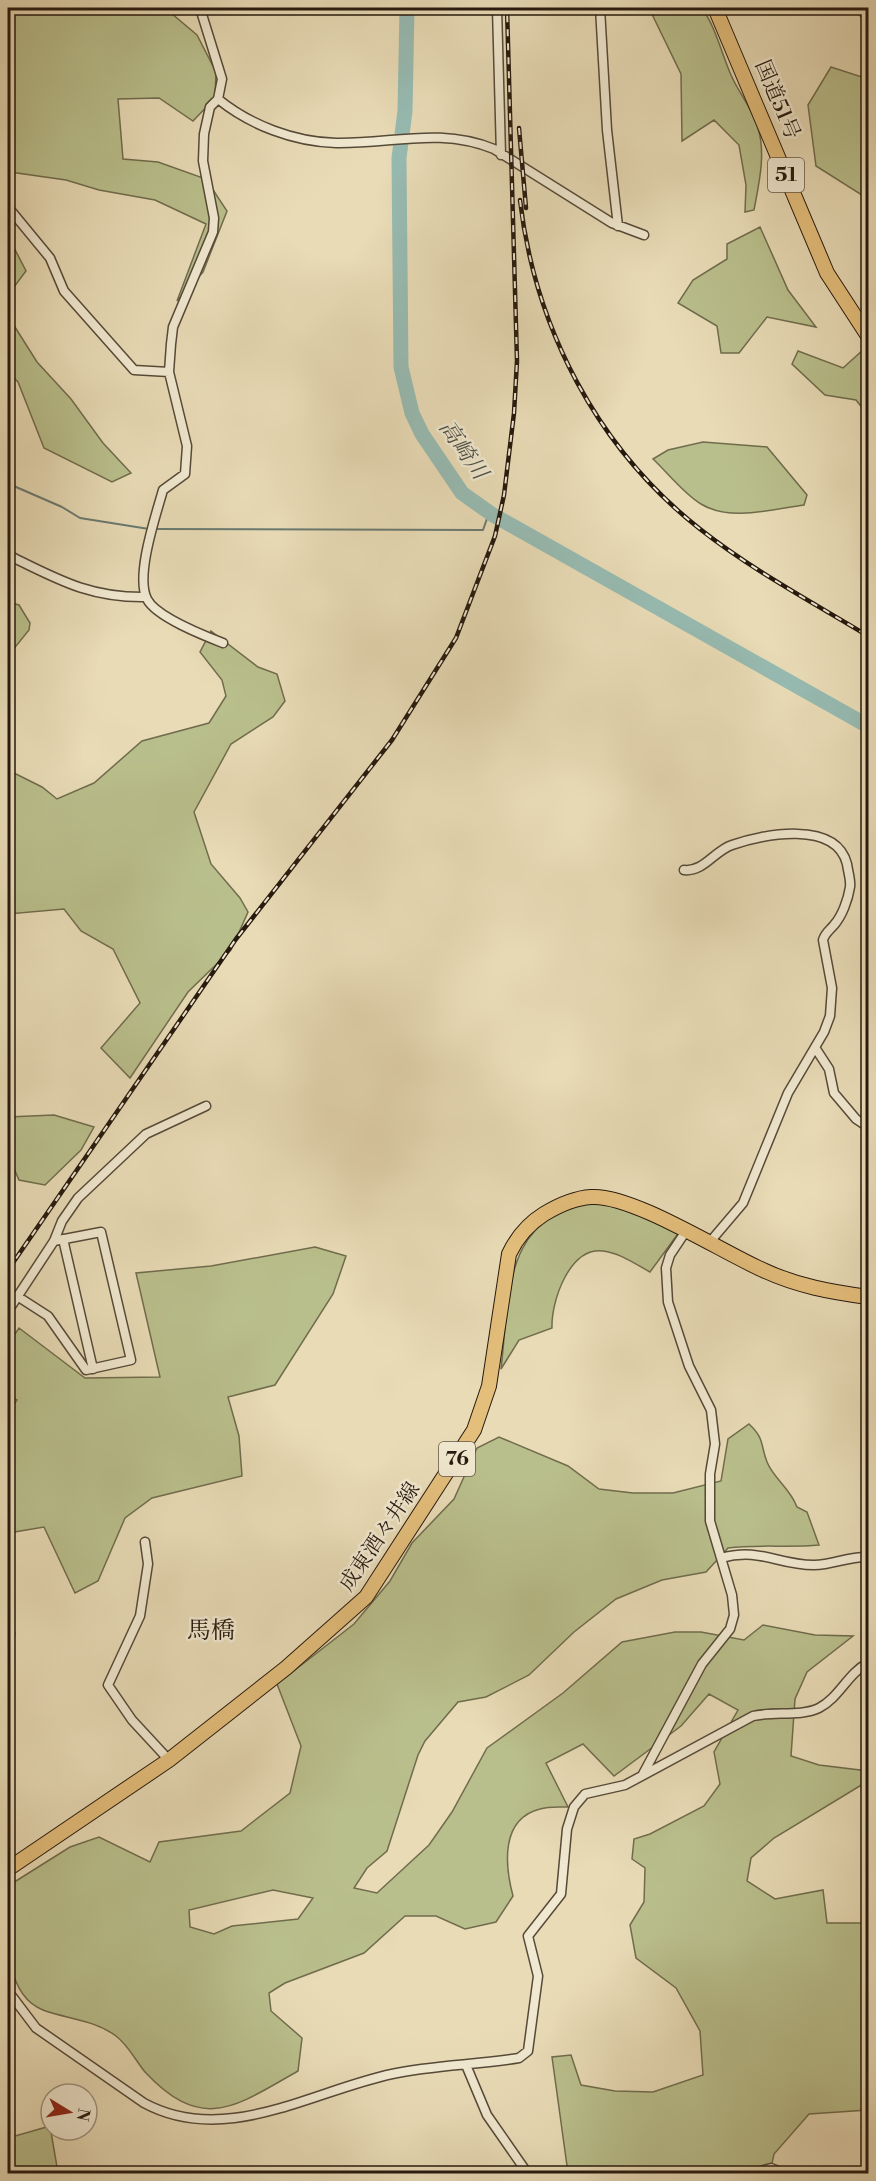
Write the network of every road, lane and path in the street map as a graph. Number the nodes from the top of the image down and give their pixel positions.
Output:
1 (200, 8) edge
2 (497, 8) edge
3 (600, 8) edge
4 (715, 8) edge
5 (218, 99) junction
6 (501, 155) junction
7 (8, 207) edge
8 (618, 226) junction
9 (644, 235) dead end
10 (868, 336) edge
11 (169, 372) junction
12 (8, 555) edge
13 (146, 597) junction
14 (223, 643) dead end
15 (684, 870) dead end
16 (816, 1049) junction
17 (206, 1106) dead end
18 (868, 1127) edge
19 (686, 1231) junction
20 (59, 1240) junction
21 (709, 1244) junction
22 (18, 1296) junction
23 (868, 1297) edge
24 (8, 1311) edge
25 (93, 1369) junction
26 (145, 1542) dead end
27 (868, 1557) edge
28 (721, 1558) junction
29 (868, 1663) edge
30 (169, 1760) junction
31 (643, 1774) junction
32 (8, 1869) edge
33 (8, 1991) edge
34 (466, 2065) junction
35 (528, 2174) edge
36 (750, 2174) edge
37 (786, 2174) edge

1 - 5 street
2 - 6 street
3 - 8 street
4 - 10 main road, 国道51号 / 51
5 - 6 street
5 - 11 street
6 - 8 street
7 - 11 street
8 - 9 street
11 - 13 street
12 - 13 street
13 - 14 street
15 - 16 street
16 - 18 street
16 - 21 street
17 - 20 street
19 - 21 main road, 成東酒々井線 / 76
19 - 28 street
19 - 30 main road, 成東酒々井線 / 76
20 - 22 street
20 - 25 street
20 - 25 street
21 - 23 main road, 成東酒々井線 / 76
22 - 24 street
22 - 25 street
26 - 30 street
27 - 28 street
28 - 31 street
29 - 31 street
30 - 32 main road, 成東酒々井線 / 76
31 - 34 street
33 - 34 street
34 - 35 street
36 - 37 street

